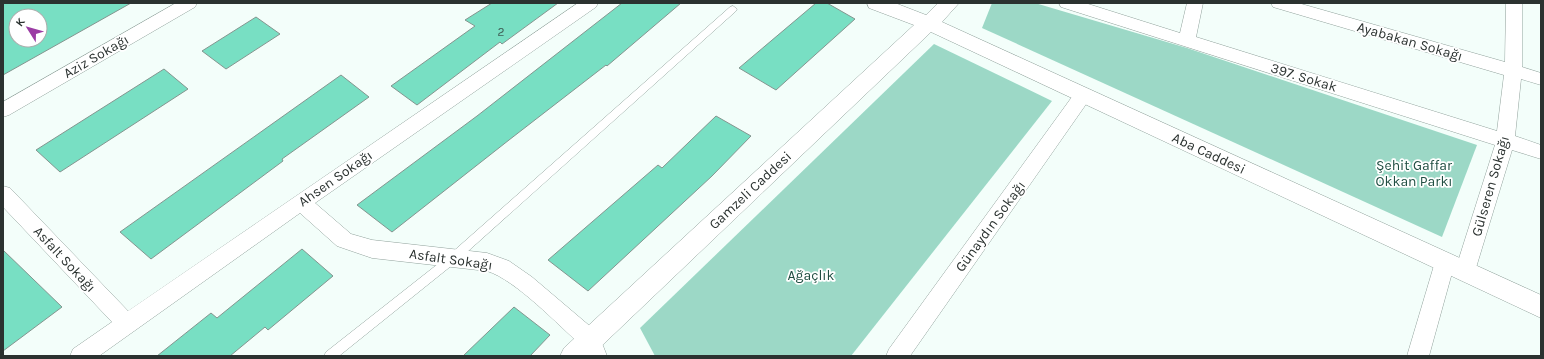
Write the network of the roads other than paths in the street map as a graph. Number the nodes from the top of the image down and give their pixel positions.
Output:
1 (189, 3) edge
2 (590, 3) edge
3 (876, 3) edge
4 (950, 3) edge
5 (1067, 3) edge
6 (1195, 3) edge
7 (1279, 3) edge
8 (1514, 3) edge
9 (733, 9) dead end
10 (928, 23) junction
11 (1187, 40) junction
12 (1513, 70) junction
13 (1541, 79) edge
14 (1083, 95) junction
15 (3, 110) edge
16 (1505, 141) junction
17 (1541, 152) edge
18 (3, 194) edge
19 (301, 202) junction
20 (452, 259) junction
21 (1445, 262) junction
22 (1465, 272) junction
23 (1541, 307) edge
24 (127, 324) junction
25 (593, 348) edge
26 (81, 356) edge
27 (330, 356) edge
28 (573, 356) edge
29 (897, 356) edge
30 (1418, 356) edge

1 - 15 street, Aziz Sokağı
2 - 19 street, Ahsen Sokağı
3 - 10 street, Aba Caddesi
4 - 10 street, Gamzeli Caddesi
5 - 11 street, 397. Sokak
6 - 11 street
7 - 12 street, Ayabakan Sokağı
8 - 12 street, Gülseren Sokağı
9 - 20 lane
10 - 14 street, Aba Caddesi
10 - 25 street, Gamzeli Caddesi
11 - 16 street, 397. Sokak
12 - 13 street, Ayabakan Sokağı
12 - 16 street, Gülseren Sokağı
14 - 21 street, Aba Caddesi
14 - 29 street, Günaydın Sokağı
16 - 17 street, 397. Sokak
16 - 22 street, Gülseren Sokağı
18 - 24 street, Asfalt Sokağı
19 - 20 street, Asfalt Sokağı
19 - 24 street, Ahsen Sokağı
20 - 25 street, Asfalt Sokağı
20 - 27 lane
21 - 22 street, Aba Caddesi
21 - 30 street
22 - 23 street, Aba Caddesi
24 - 26 street, Ahsen Sokağı
25 - 28 street, Gamzeli Caddesi

